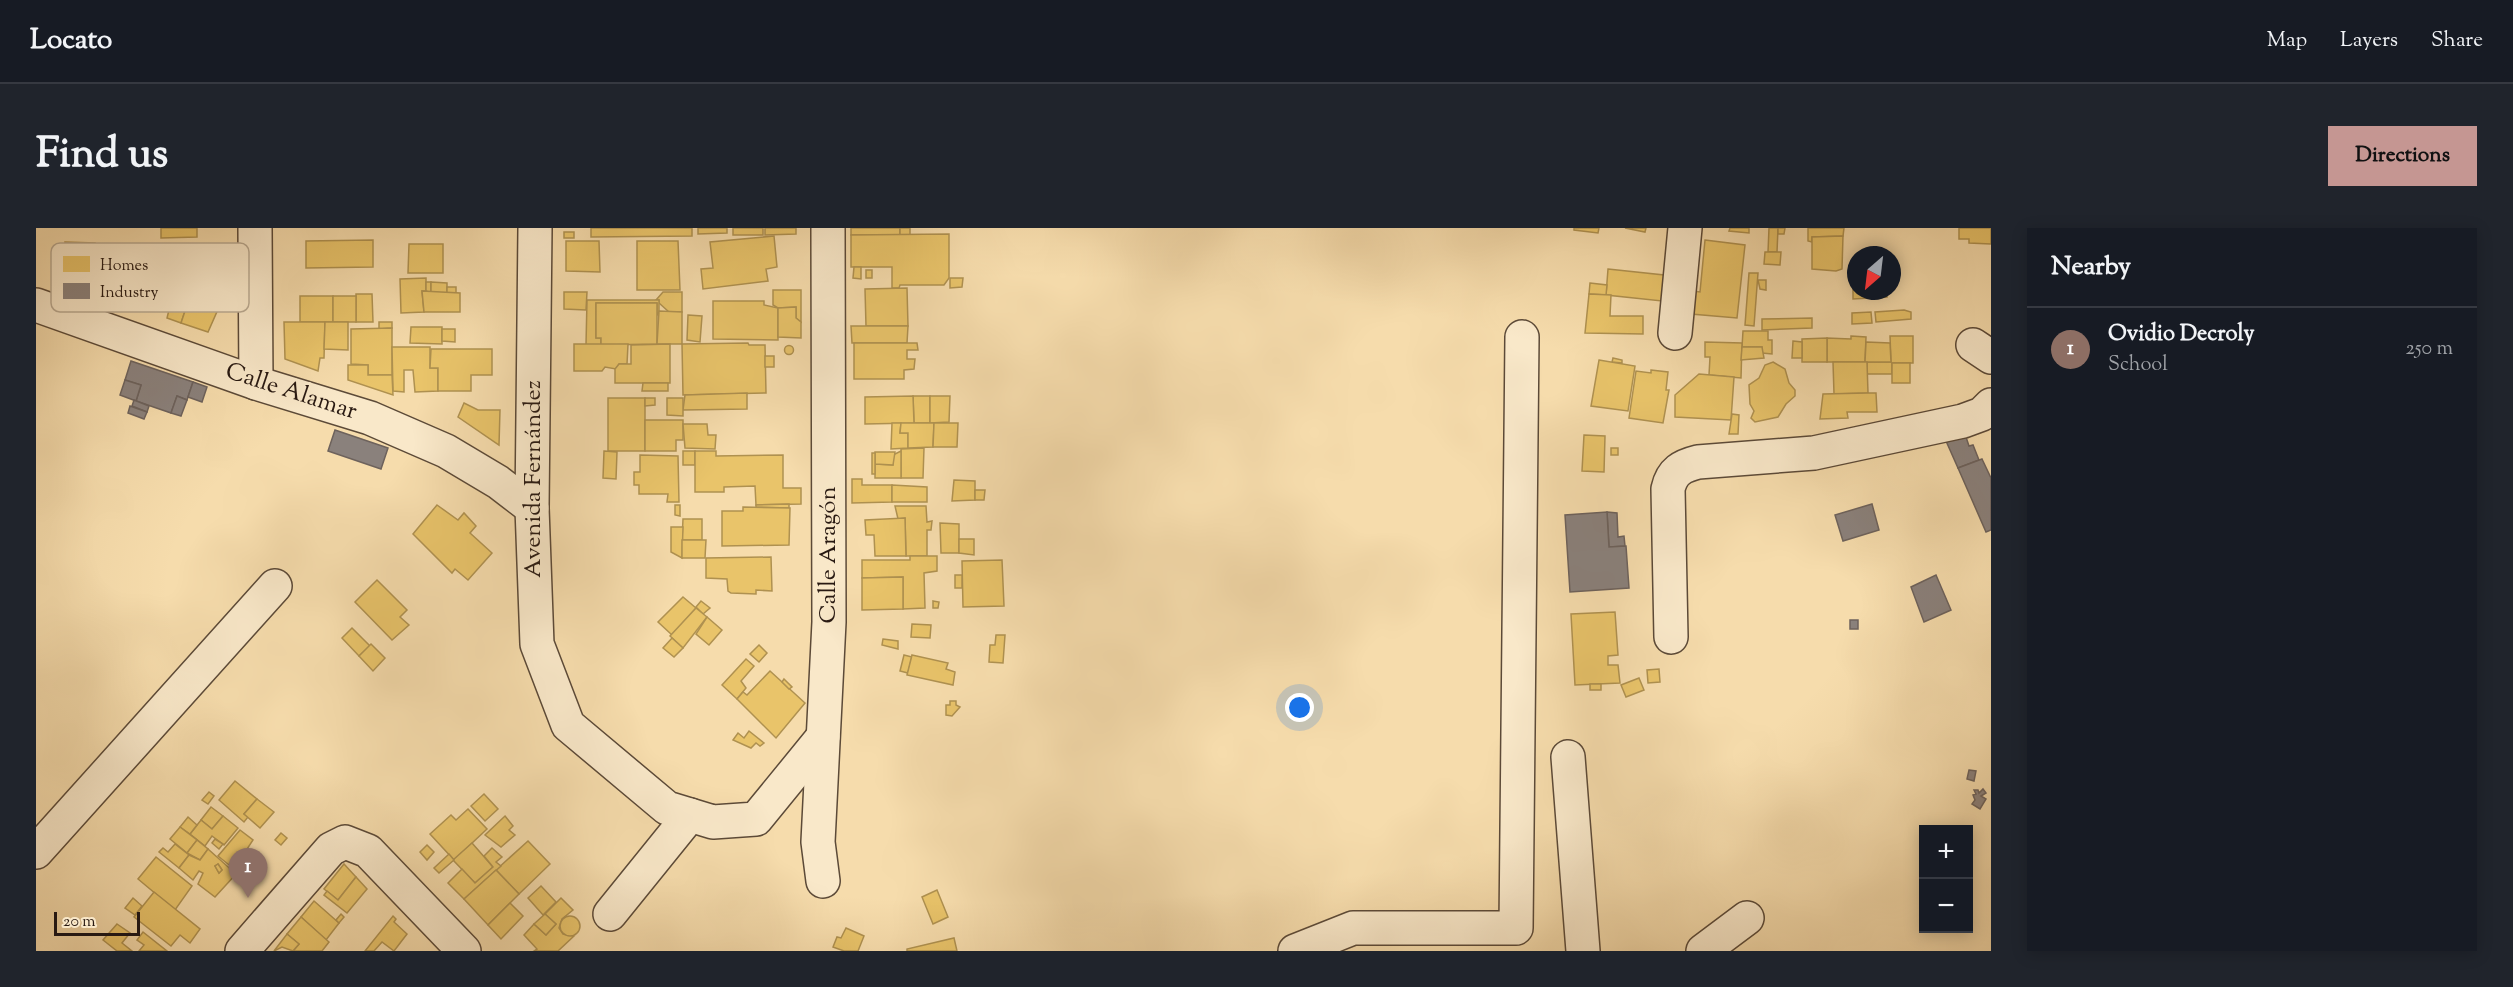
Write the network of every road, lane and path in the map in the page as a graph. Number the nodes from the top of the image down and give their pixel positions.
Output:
1 (255, 228) edge
2 (535, 228) edge
3 (828, 228) edge
4 (1685, 228) edge
5 (36, 305) edge
6 (51, 310) edge
7 (56, 312) edge
8 (1675, 333) dead end
9 (1522, 337) dead end
10 (256, 382) junction
11 (1991, 405) edge
12 (532, 508) junction
13 (275, 586) dead end
14 (1671, 637) dead end
15 (823, 737) junction
16 (1568, 757) dead end
17 (690, 815) junction
18 (36, 852) edge
19 (823, 881) dead end
20 (610, 914) dead end
21 (1747, 918) dead end
22 (242, 951) edge
23 (464, 951) edge
24 (1295, 951) edge
25 (1583, 951) edge
26 (1703, 951) edge

1 - 10 street
2 - 12 street, Avenida Fernández
3 - 15 street, Calle Aragón
4 - 8 street
5 - 6 street, Calle Alamar
7 - 10 street, Calle Alamar
9 - 24 street
10 - 12 street, Calle Alamar
11 - 14 street
12 - 17 street, Avenida Fernández
13 - 18 street
15 - 17 street
15 - 19 street, Calle Aragón
16 - 25 street
17 - 20 street
21 - 26 street
22 - 23 street

